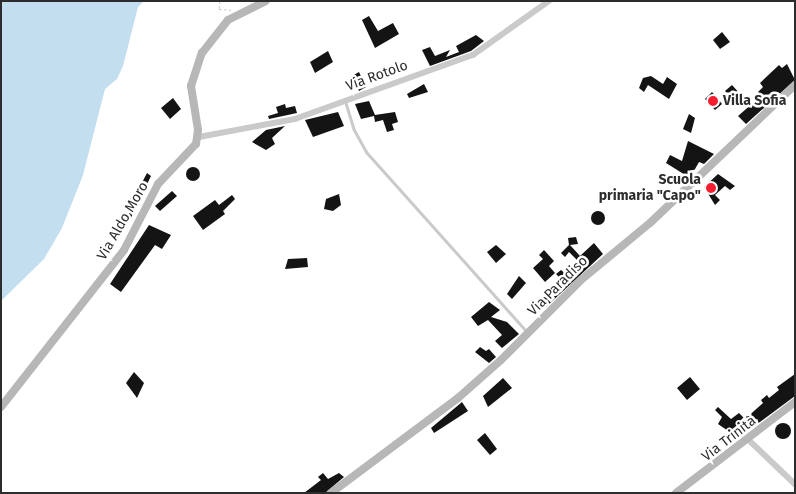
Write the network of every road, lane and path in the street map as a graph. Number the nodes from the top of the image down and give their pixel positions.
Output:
1 (220, 1) edge
2 (266, 1) edge
3 (549, 1) edge
4 (238, 12) junction
5 (795, 85) edge
6 (345, 100) junction
7 (199, 137) junction
8 (528, 333) junction
9 (795, 402) edge
10 (1, 407) edge
11 (749, 440) junction
12 (795, 484) edge
13 (331, 493) edge
14 (676, 493) edge

1 - 4 path
2 - 4 street
3 - 6 street, Via Rotolo
4 - 7 street
5 - 8 street, Via Paradiso
6 - 7 street, Via Rotolo
6 - 8 lane
7 - 10 street, Via Aldo Moro
8 - 13 street, Via Paradiso
9 - 11 street, Via Trinità
11 - 12 street
11 - 14 street, Via Trinità

